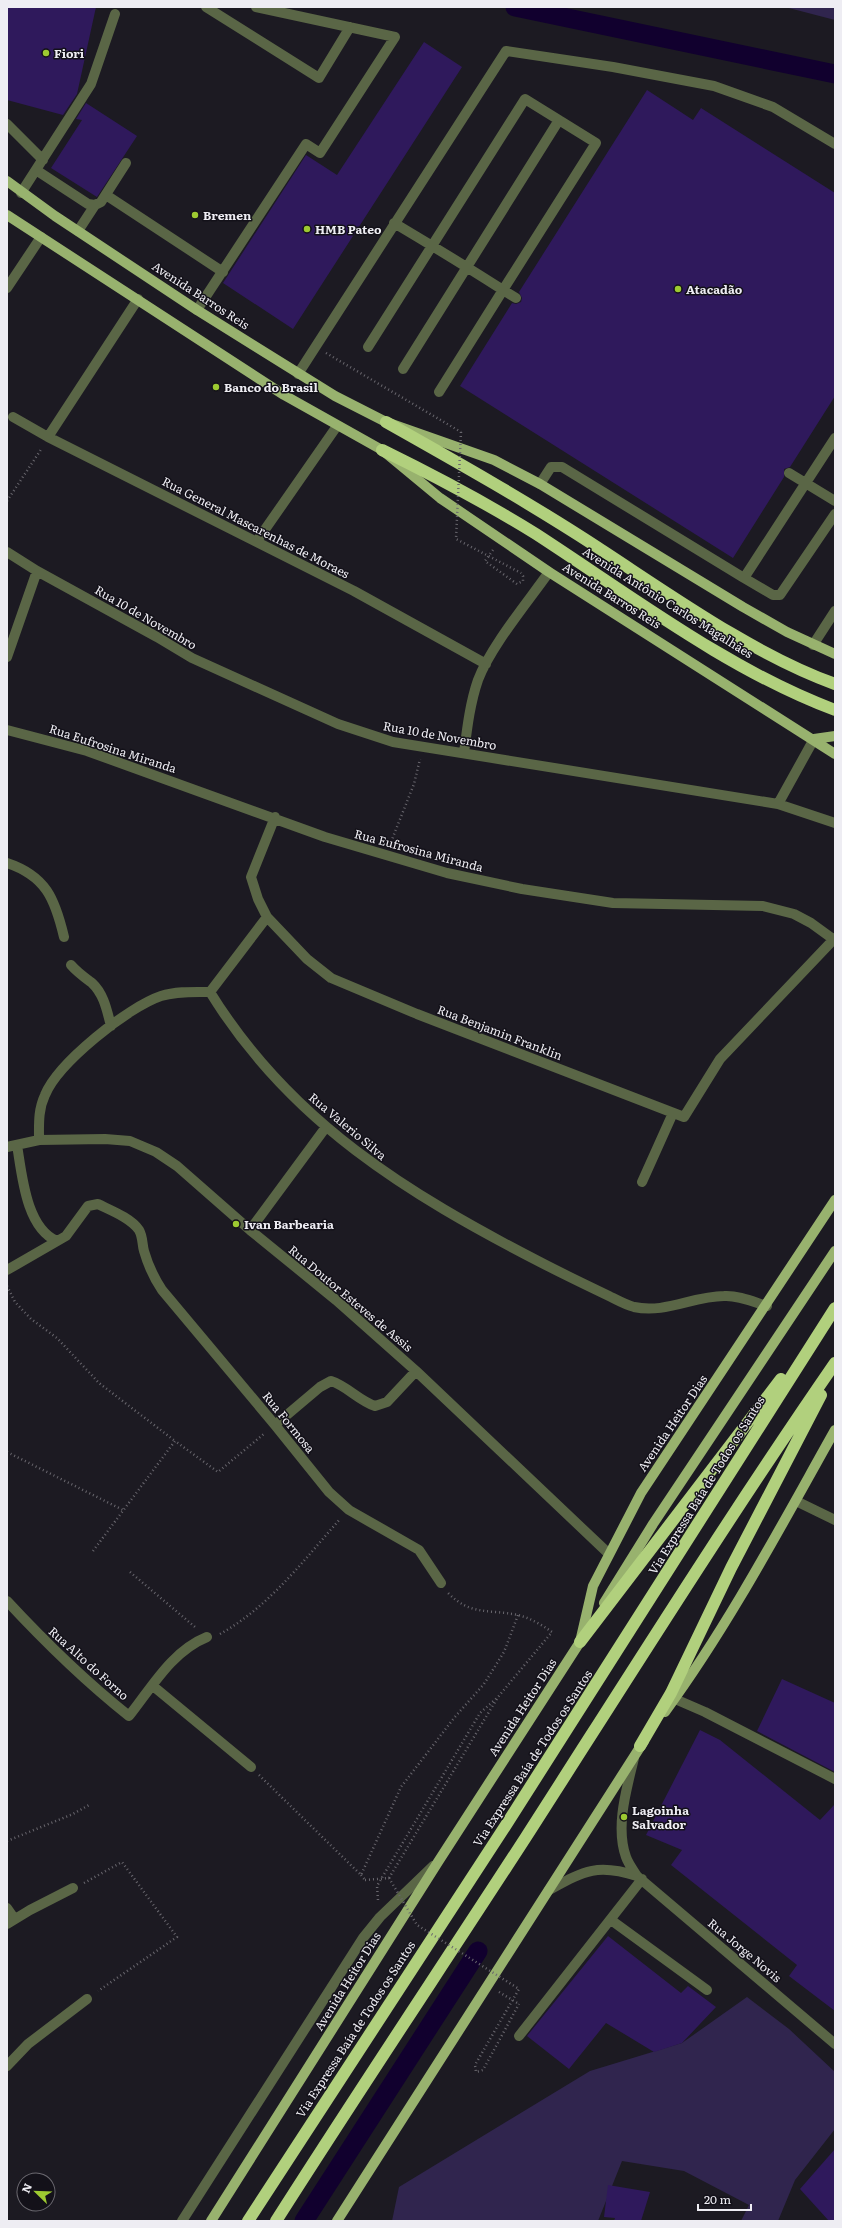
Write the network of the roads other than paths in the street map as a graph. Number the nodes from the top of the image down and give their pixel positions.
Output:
1 (206, 7) edge
2 (256, 7) edge
3 (220, 11) edge
4 (115, 14) dead end
5 (350, 27) junction
6 (560, 120) junction
7 (7, 124) edge
8 (835, 144) edge
9 (43, 160) junction
10 (126, 163) dead end
11 (36, 170) junction
12 (7, 181) edge
13 (21, 193) junction
14 (106, 195) junction
15 (95, 205) junction
16 (7, 215) edge
17 (394, 223) junction
18 (78, 232) junction
19 (41, 237) junction
20 (432, 246) junction
21 (468, 267) junction
22 (223, 272) junction
23 (7, 288) edge
24 (503, 290) junction
25 (516, 298) dead end
26 (138, 300) junction
27 (197, 310) junction
28 (368, 347) dead end
29 (403, 369) dead end
30 (298, 374) junction
31 (439, 392) dead end
32 (13, 417) dead end
33 (386, 422) junction
34 (337, 426) junction
35 (48, 437) junction
36 (835, 438) edge
37 (382, 450) junction
38 (789, 472) dead end
39 (806, 483) junction
40 (540, 484) junction
41 (502, 487) joint
42 (835, 501) edge
43 (491, 507) joint
44 (835, 514) edge
45 (257, 541) junction
46 (7, 552) edge
47 (37, 571) junction
48 (549, 572) junction
49 (744, 578) junction
50 (835, 611) edge
51 (813, 645) junction
52 (835, 654) edge
53 (7, 657) edge
54 (486, 664) junction
55 (835, 684) edge
56 (835, 710) edge
57 (7, 730) edge
58 (835, 736) edge
59 (814, 739) junction
60 (464, 753) junction
61 (835, 754) edge
62 (778, 804) junction
63 (275, 817) junction
64 (835, 823) edge
65 (7, 863) edge
66 (267, 916) junction
67 (64, 937) dead end
68 (834, 938) edge
69 (71, 965) dead end
70 (210, 992) junction
71 (111, 1026) junction
72 (673, 1113) junction
73 (326, 1127) junction
74 (39, 1140) junction
75 (12, 1146) edge
76 (642, 1182) dead end
77 (835, 1200) edge
78 (250, 1230) junction
79 (57, 1241) junction
80 (835, 1252) edge
81 (7, 1270) edge
82 (767, 1306) junction
83 (835, 1308) edge
84 (818, 1333) junction
85 (835, 1363) edge
86 (835, 1367) edge
87 (416, 1371) junction
88 (275, 1425) junction
89 (835, 1430) edge
90 (796, 1501) junction
91 (835, 1520) edge
92 (608, 1553) junction
93 (441, 1583) road end
94 (7, 1601) edge
95 (207, 1637) road end
96 (580, 1642) junction
97 (153, 1686) junction
98 (675, 1699) junction
99 (637, 1751) junction
100 (251, 1767) road end
101 (835, 1778) edge
102 (438, 1862) junction
103 (639, 1878) junction
104 (73, 1888) road end
105 (549, 1890) junction
106 (7, 1908) edge
107 (611, 1920) junction
108 (11, 1921) edge
109 (707, 1990) dead end
110 (87, 1999) road end
111 (519, 2036) dead end
112 (835, 2044) edge
113 (7, 2066) edge
114 (182, 2221) edge
115 (211, 2221) edge
116 (248, 2221) edge
117 (276, 2221) edge
118 (336, 2221) edge

1 - 3 street
2 - 5 street
3 - 5 street
4 - 9 street
5 - 22 street
6 - 20 street
6 - 21 street
6 - 24 street
7 - 9 street
8 - 17 street
9 - 11 street
10 - 14 street
11 - 13 street
11 - 15 street
12 - 13 main road, Avenida Barros Reis
13 - 18 main road, Avenida Barros Reis
14 - 15 street
14 - 22 street
15 - 18 street
16 - 19 main road, Avenida Barros Reis
17 - 20 street
17 - 30 street
18 - 27 main road, Avenida Barros Reis
19 - 23 street
19 - 26 main road, Avenida Barros Reis
20 - 21 street
20 - 28 street
21 - 24 street
21 - 29 street
22 - 27 street
24 - 25 street
24 - 31 street
26 - 34 main road, Avenida Barros Reis
26 - 35 street
27 - 30 main road, Avenida Barros Reis
30 - 33 main road, Avenida Barros Reis
32 - 35 street, Rua General Mascarenhas de Moraes
33 - 40 main road, Avenida Barros Reis
33 - 41 highway, Avenida Barros Reis
34 - 37 main road, Avenida Barros Reis
34 - 45 street
35 - 45 street, Rua General Mascarenhas de Moraes
36 - 39 street
37 - 43 highway, Avenida Barros Reis
37 - 48 main road, Avenida Barros Reis
38 - 39 street
39 - 42 street
39 - 49 street
40 - 49 street
40 - 51 main road, Avenida Barros Reis
41 - 55 highway, Avenida Antônio Carlos Magalhães
43 - 56 highway, Avenida Antônio Carlos Magalhães
44 - 49 street
45 - 54 street, Rua General Mascarenhas de Moraes
46 - 47 street, Rua 10 de Novembro
47 - 53 street
47 - 60 street, Rua 10 de Novembro
48 - 54 street
48 - 59 main road, Avenida Barros Reis
50 - 51 street
51 - 52 main road, Avenida Barros Reis
54 - 60 street
57 - 63 street, Rua Eufrosina Miranda
58 - 59 main road
59 - 61 main road, Avenida Barros Reis
59 - 62 street
60 - 62 street, Rua 10 de Novembro
62 - 64 street, Rua 10 de Novembro
63 - 66 street, Rua Benjamin Franklin
63 - 68 street, Rua Eufrosina Miranda
65 - 67 street
66 - 70 street
66 - 72 street, Rua Benjamin Franklin
68 - 72 street
69 - 71 street
70 - 71 street
70 - 73 street, Rua Valerio Silva
71 - 74 street
72 - 76 street
73 - 78 street
73 - 82 street, Rua Valerio Silva
74 - 75 street
74 - 78 street, Rua Doutor Esteves de Assis
75 - 79 street
77 - 82 main road, Avenida Heitor Dias
78 - 87 street, Rua Doutor Esteves de Assis
79 - 81 street, Rua Formosa
79 - 88 street, Rua Formosa
80 - 96 main road
82 - 92 main road, Avenida Heitor Dias
83 - 84 highway, Via Expressa Baía de Todos os Santos
84 - 96 highway
84 - 116 highway, Via Expressa Baía de Todos os Santos
85 - 117 highway
86 - 99 highway
87 - 88 street
87 - 92 street, Rua Doutor Esteves de Assis
88 - 93 street, Rua Formosa
89 - 90 main road
90 - 91 street
90 - 98 main road
92 - 96 main road, Avenida Heitor Dias
94 - 97 street, Rua Alto do Forno
95 - 97 street, Rua Alto do Forno
96 - 102 main road, Avenida Heitor Dias
97 - 100 street
98 - 99 main road
98 - 101 street
99 - 103 street, Rua Jorge Novis
99 - 105 main road
102 - 114 street
102 - 115 main road, Avenida Heitor Dias
103 - 105 street, Rua Jorge Novis
103 - 107 street
103 - 112 street, Rua Jorge Novis
104 - 108 street
105 - 118 main road
106 - 108 street
107 - 109 street
107 - 111 street
110 - 113 street

